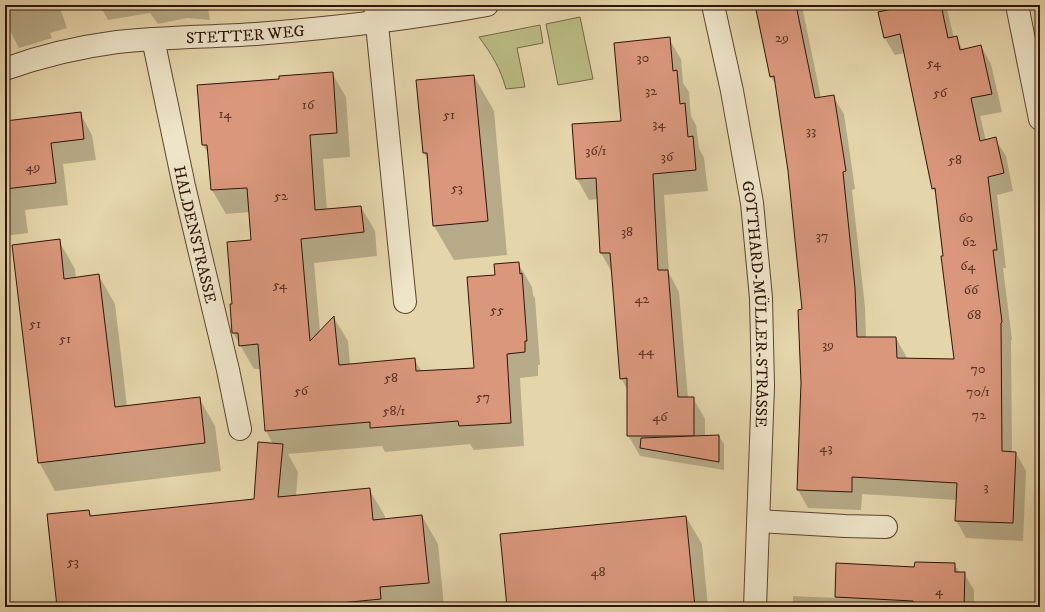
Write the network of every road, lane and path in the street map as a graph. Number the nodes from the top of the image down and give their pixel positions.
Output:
1 (487, 5) edge
2 (713, 5) edge
3 (1017, 5) edge
4 (376, 13) edge
5 (153, 39) junction
6 (5, 69) edge
7 (1040, 119) edge
8 (405, 302) dead end
9 (240, 429) dead end
10 (759, 521) junction
11 (886, 527) dead end
12 (756, 607) edge

1 - 4 street, STETTER WEG
2 - 10 street, GOTTHARD-MÜLLER-STRASSE
3 - 7 street
4 - 5 street, STETTER WEG
4 - 8 street
5 - 6 street, STETTER WEG
5 - 9 street, HALDENSTRASSE
10 - 11 street
10 - 12 street, GOTTHARD-MÜLLER-STRASSE

